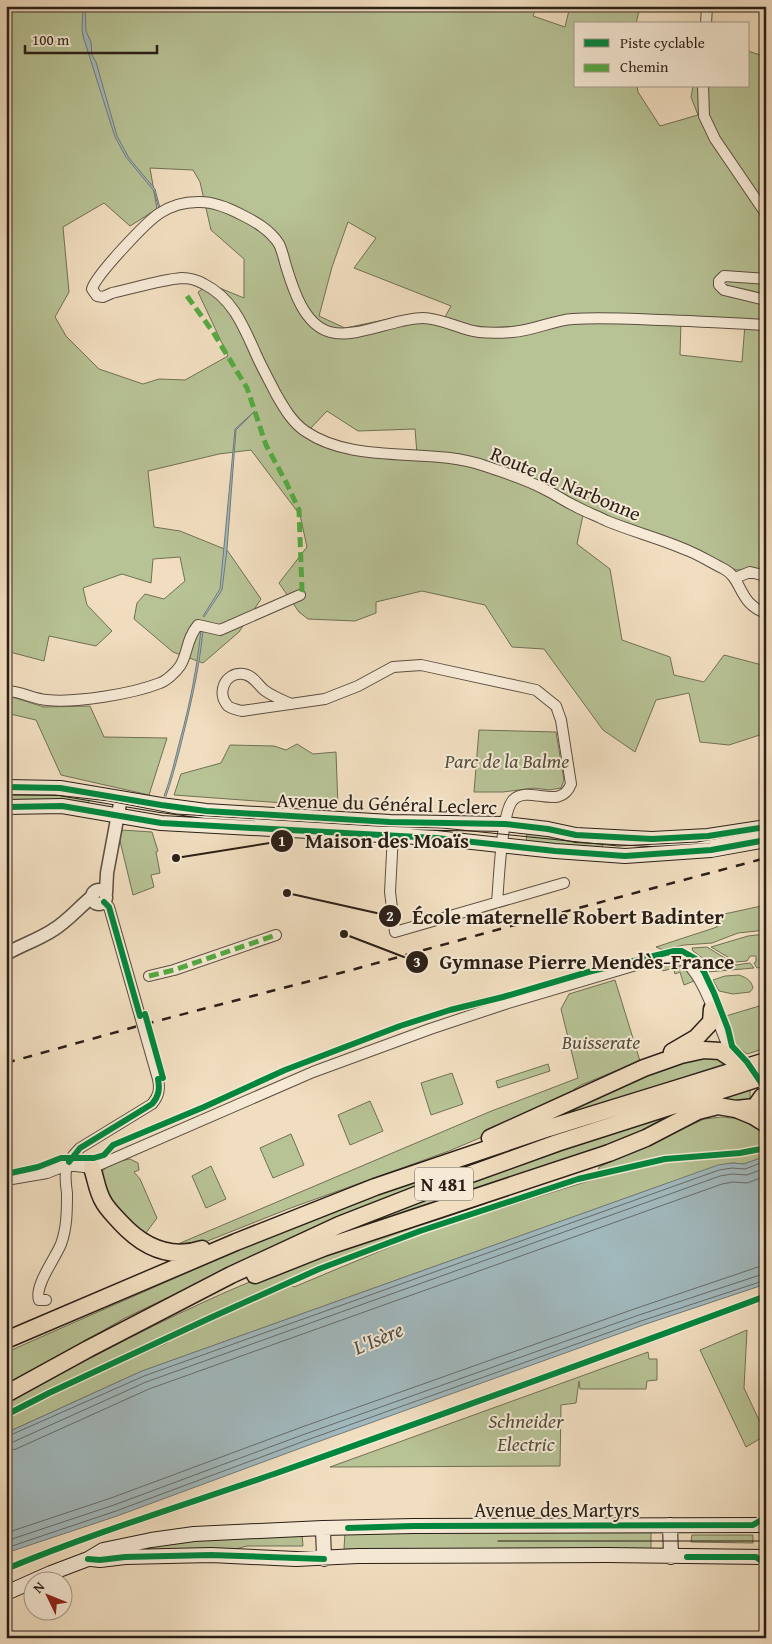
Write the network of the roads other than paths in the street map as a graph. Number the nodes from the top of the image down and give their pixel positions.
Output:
1 (707, 6) edge
2 (706, 22) edge
3 (703, 88) edge
4 (766, 214) edge
5 (766, 279) edge
6 (766, 300) edge
7 (766, 326) edge
8 (766, 576) edge
9 (735, 578) junction
10 (300, 595) dead end
11 (766, 613) edge
12 (6, 690) edge
13 (292, 704) junction
14 (6, 787) edge
15 (121, 798) junction
16 (6, 807) edge
17 (119, 815) junction
18 (505, 824) junction
19 (766, 826) edge
20 (393, 834) junction
21 (766, 840) edge
22 (502, 845) junction
23 (564, 883) dead end
24 (99, 897) junction
25 (497, 902) junction
26 (276, 935) dead end
27 (6, 954) edge
28 (149, 976) dead end
29 (712, 1009) junction
30 (734, 1060) joint
31 (766, 1061) edge
32 (644, 1068) junction
33 (763, 1091) edge
34 (736, 1109) junction
35 (766, 1124) edge
36 (67, 1165) junction
37 (92, 1168) junction
38 (6, 1180) edge
39 (304, 1214) junction
40 (236, 1242) junction
41 (46, 1300) dead end
42 (135, 1326) junction
43 (6, 1340) edge
44 (6, 1394) edge
45 (670, 1525) junction
46 (766, 1525) edge
47 (323, 1528) junction
48 (671, 1557) junction
49 (766, 1557) edge
50 (88, 1559) junction
51 (324, 1559) junction
52 (6, 1593) edge

1 - 2 street
3 - 4 street
5 - 6 street
7 - 9 street, Route de Narbonne
8 - 9 street
9 - 11 street, Route de Narbonne
10 - 12 street
13 - 13 street
13 - 18 street
14 - 15 main road, Avenue du Général Leclerc
15 - 17 street
15 - 18 main road, Avenue du Général Leclerc
16 - 17 main road, Avenue du Général Leclerc
17 - 20 main road, Avenue du Général Leclerc
17 - 24 street
18 - 19 main road, Avenue du Général Leclerc
18 - 22 street
20 - 22 main road, Avenue du Général Leclerc
20 - 25 street
21 - 22 main road, Avenue du Général Leclerc
22 - 25 street
23 - 25 street
24 - 27 street
24 - 36 street, bridge
26 - 28 street
29 - 30 street
29 - 32 highway
29 - 37 street
30 - 32 highway
31 - 39 highway, N 481
32 - 39 highway
33 - 34 highway
33 - 42 highway, N 481
34 - 35 highway
34 - 42 highway
36 - 37 street
36 - 38 street
36 - 41 street
37 - 40 highway
39 - 40 highway, N 481
40 - 43 highway, N 481
42 - 44 highway, N 481
45 - 46 main road, Avenue des Martyrs
45 - 47 main road, Avenue des Martyrs
45 - 48 main road
47 - 50 main road, Avenue des Martyrs
47 - 51 main road
48 - 49 main road, Avenue des Martyrs
48 - 51 main road, Avenue des Martyrs
50 - 51 main road, Avenue des Martyrs
50 - 52 main road, Avenue des Martyrs

